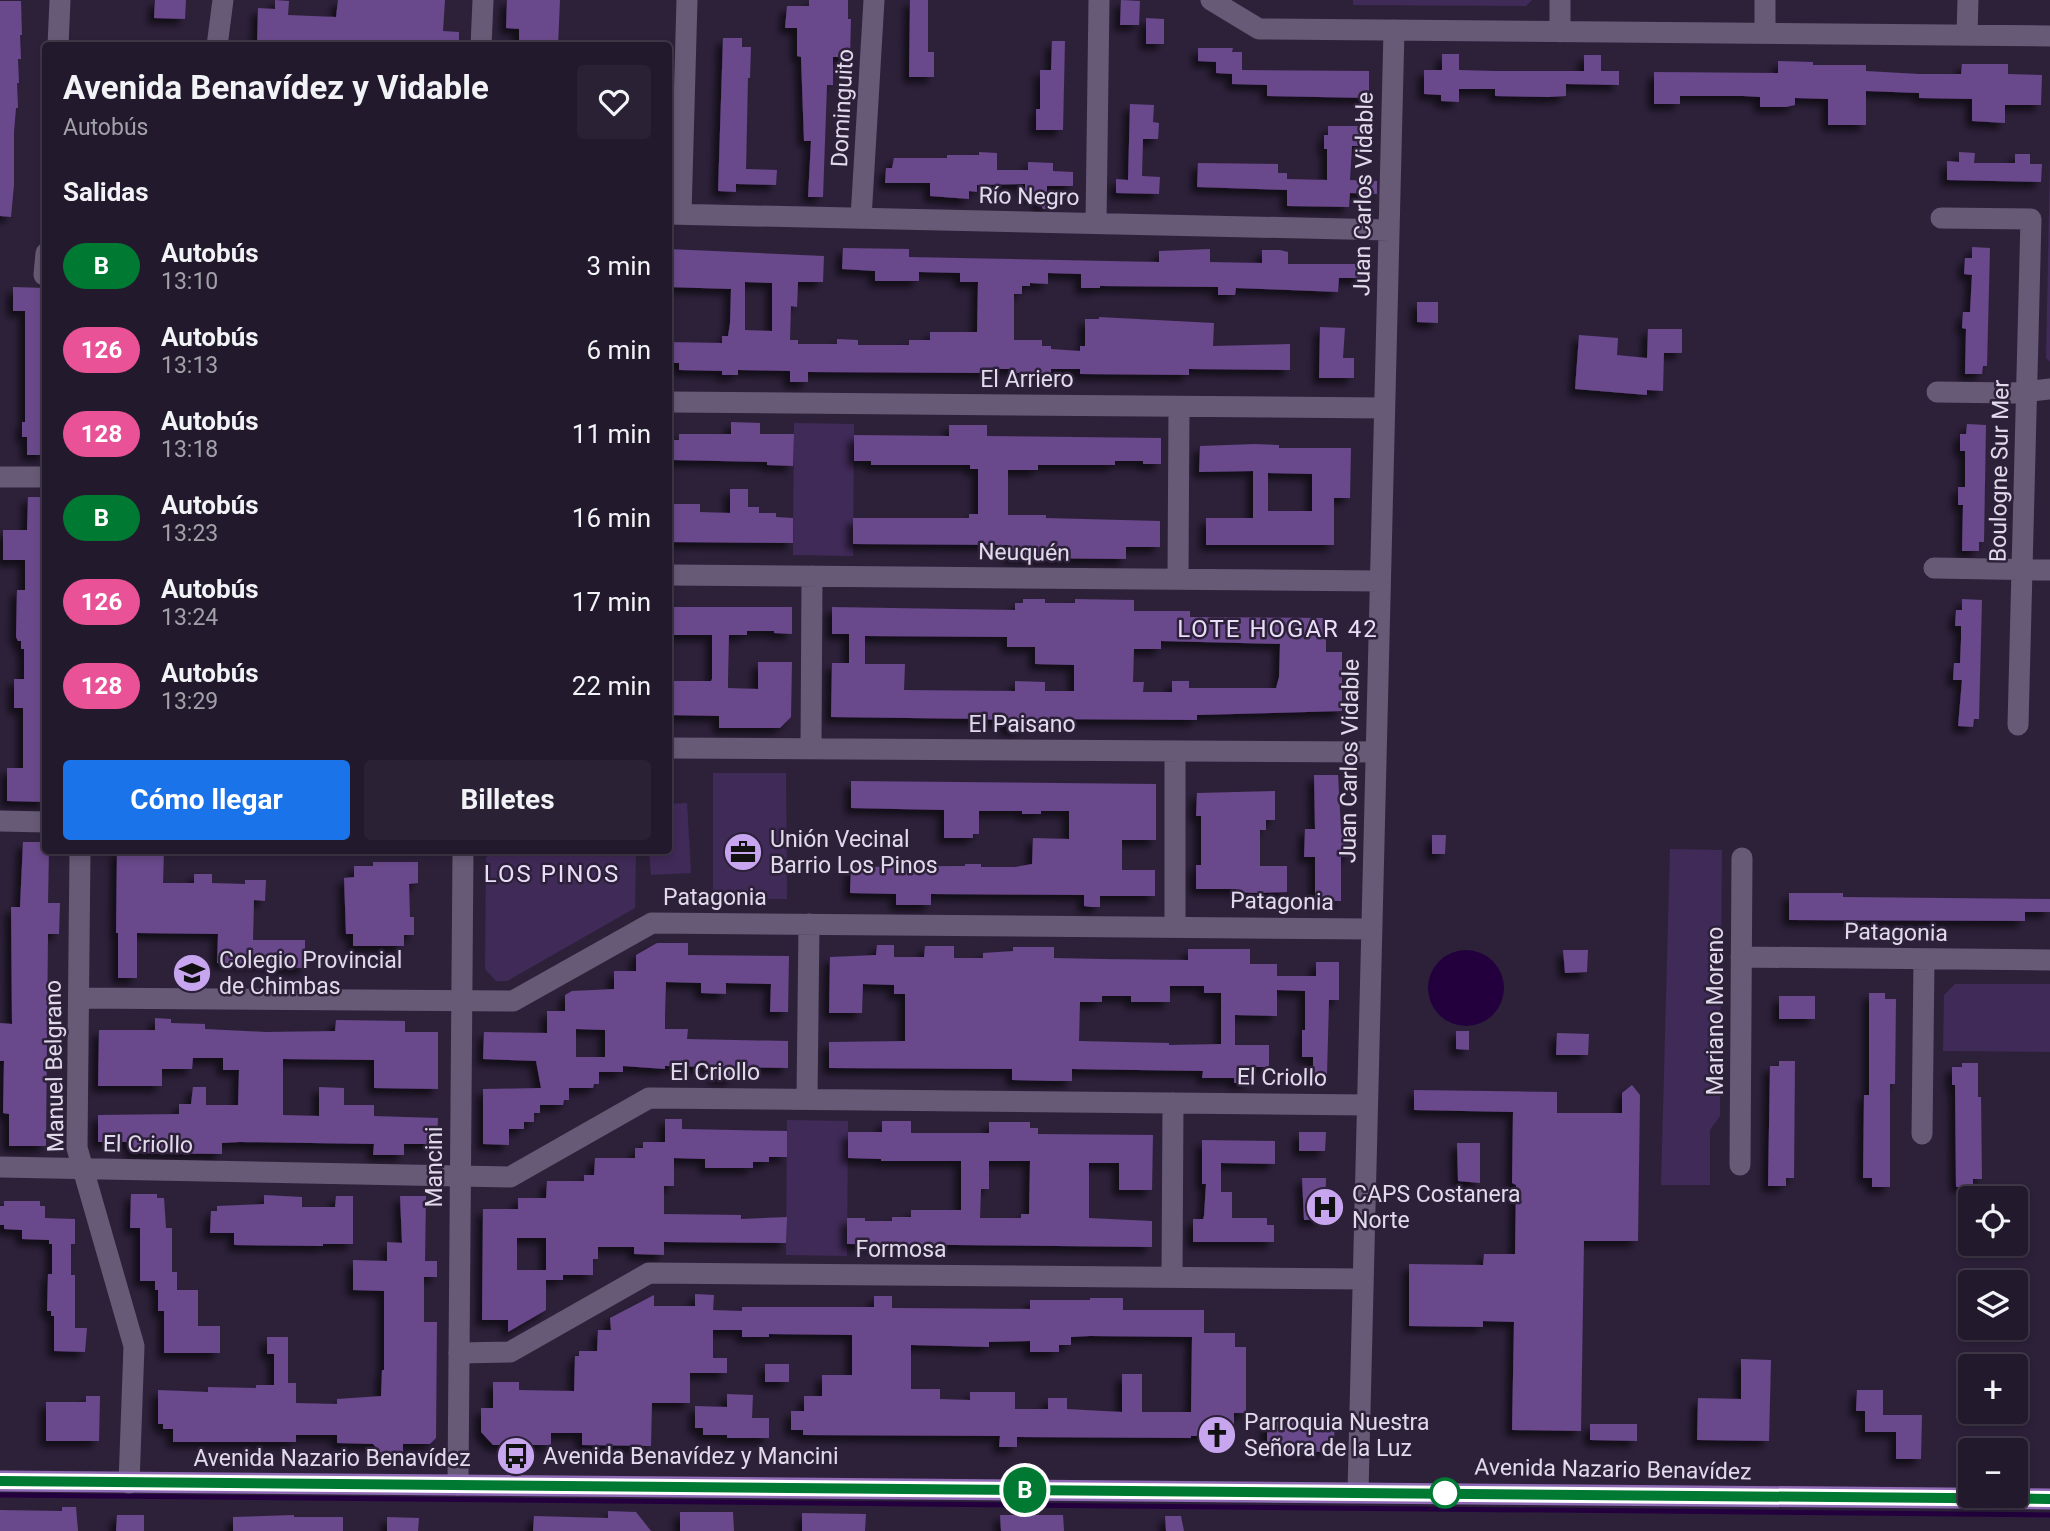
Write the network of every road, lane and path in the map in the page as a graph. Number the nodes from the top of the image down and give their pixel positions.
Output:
1 (60, 0) edge
2 (223, 0) edge
3 (483, 0) edge
4 (687, 0) edge
5 (874, 0) edge
6 (1099, 0) edge
7 (1211, 0) edge
8 (1560, 0) edge
9 (1765, 0) edge
10 (1968, 0) edge
11 (1394, 30) junction
12 (1560, 32) junction
13 (1765, 33) junction
14 (1967, 35) junction
15 (2050, 36) edge
16 (58, 42) edge
17 (218, 42) edge
18 (481, 42) edge
19 (675, 214) edge
20 (861, 218) junction
21 (1941, 218) dead end
22 (1096, 223) junction
23 (1389, 230) junction
24 (2050, 389) edge
25 (2027, 392) junction
26 (1937, 393) dead end
27 (672, 402) edge
28 (1179, 407) junction
29 (1384, 408) junction
30 (0, 477) edge
31 (42, 477) edge
32 (1934, 568) dead end
33 (2022, 569) junction
34 (2050, 570) edge
35 (672, 575) edge
36 (812, 576) junction
37 (1178, 579) junction
38 (1380, 581) junction
39 (2018, 725) dead end
40 (672, 748) edge
41 (811, 749) junction
42 (1175, 751) junction
43 (1376, 752) junction
44 (0, 821) edge
45 (42, 822) edge
46 (80, 854) edge
47 (463, 854) edge
48 (1742, 858) dead end
49 (809, 924) junction
50 (1175, 927) junction
51 (1371, 929) junction
52 (1741, 957) junction
53 (1924, 959) junction
54 (2050, 960) edge
55 (79, 998) junction
56 (462, 1001) junction
57 (807, 1099) junction
58 (1173, 1103) junction
59 (1367, 1104) junction
60 (1923, 1134) dead end
61 (1740, 1165) dead end
62 (0, 1167) edge
63 (83, 1169) junction
64 (460, 1176) junction
65 (1172, 1277) junction
66 (1363, 1279) junction
67 (459, 1353) junction
68 (0, 1481) edge
69 (129, 1482) junction
70 (458, 1485) junction
71 (1358, 1492) junction
72 (2050, 1499) edge

1 - 16 street
2 - 17 street
3 - 18 street
4 - 19 street
5 - 20 street, Dominguito
6 - 22 street
7 - 11 street
8 - 12 street
9 - 13 street
10 - 14 street
11 - 12 street
11 - 23 street, Juan Carlos Vidable
12 - 13 street
13 - 14 street
14 - 15 street
19 - 20 street, Río Negro
20 - 22 street, Río Negro
21 - 25 street, Boulogne Sur Mer
22 - 23 street, Río Negro
23 - 29 street, Juan Carlos Vidable
24 - 25 street
25 - 26 street
25 - 33 street, Boulogne Sur Mer
27 - 28 street, El Arriero
28 - 29 street, El Arriero
28 - 37 street
29 - 38 street, Juan Carlos Vidable
30 - 31 street
32 - 33 street
33 - 34 street
33 - 39 street, Boulogne Sur Mer
35 - 36 street, Neuquén
36 - 37 street, Neuquén
36 - 41 street
37 - 38 street, Neuquén
38 - 43 street, Juan Carlos Vidable
40 - 41 street, El Paisano
41 - 42 street, El Paisano
42 - 43 street, El Paisano
42 - 50 street
43 - 51 street, Juan Carlos Vidable
44 - 45 street
46 - 55 street, Manuel Belgrano
47 - 56 street, Mancini
48 - 52 street, Mariano Moreno
49 - 50 street, Patagonia
49 - 56 street, Patagonia
49 - 57 street
50 - 51 street, Patagonia
51 - 59 street, Juan Carlos Vidable
52 - 53 street, Patagonia
52 - 61 street, Mariano Moreno
53 - 54 street, Patagonia
53 - 60 street
55 - 56 street, Patagonia
55 - 63 street, Manuel Belgrano
56 - 64 street, Mancini
57 - 58 street, El Criollo
57 - 64 street, El Criollo
58 - 59 street, El Criollo
58 - 65 street
59 - 66 street, Juan Carlos Vidable
62 - 63 street, El Criollo
63 - 64 street, El Criollo
63 - 69 street, Manuel Belgrano
64 - 67 street, Mancini
65 - 66 street, Formosa
65 - 67 street, Formosa
66 - 71 street, Juan Carlos Vidable
67 - 70 street, Mancini
68 - 69 main road, Avenida Nazario Benavídez
69 - 70 main road, Avenida Nazario Benavídez
70 - 71 main road, Avenida Nazario Benavídez
71 - 72 main road, Avenida Nazario Benavídez

